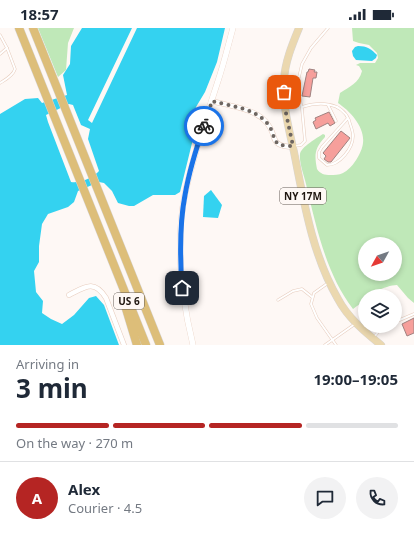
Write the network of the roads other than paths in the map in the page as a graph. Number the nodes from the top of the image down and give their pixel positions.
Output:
1 (19, 28) edge
2 (33, 28) edge
3 (233, 28) edge
4 (299, 28) edge
5 (328, 28) edge
6 (0, 35) edge
7 (7, 48) junction
8 (0, 54) edge
9 (0, 83) edge
10 (212, 101) junction
11 (328, 105) junction
12 (302, 107) junction
13 (348, 118) junction
14 (336, 121) dead end
15 (293, 146) junction
16 (111, 257) junction
17 (329, 282) junction
18 (69, 295) dead end
19 (312, 297) junction
20 (278, 300) dead end
21 (414, 314) edge
22 (402, 319) edge
23 (356, 323) junction
24 (377, 333) edge
25 (373, 338) junction
26 (332, 340) junction
27 (124, 345) edge
28 (137, 345) edge
29 (146, 345) edge
30 (162, 345) edge
31 (193, 345) edge
32 (325, 345) edge
33 (336, 345) edge
34 (381, 345) edge

1 - 16 highway, US 6
2 - 30 highway, US 6
3 - 10 street
4 - 15 main road, NY 17M
5 - 12 lane
6 - 7 lane
7 - 8 lane
7 - 9 lane
10 - 15 street
10 - 31 street
11 - 12 lane
11 - 13 lane
11 - 14 lane
12 - 15 lane
13 - 13 lane
15 - 17 main road, NY 17M
16 - 28 highway
16 - 29 highway, US 6
17 - 19 lane
17 - 23 main road, NY 17M
18 - 27 street
19 - 20 lane
19 - 26 lane
21 - 22 lane
23 - 25 main road, NY 17M
23 - 26 lane
24 - 25 lane
25 - 34 main road, NY 17M
26 - 32 lane
26 - 33 lane

